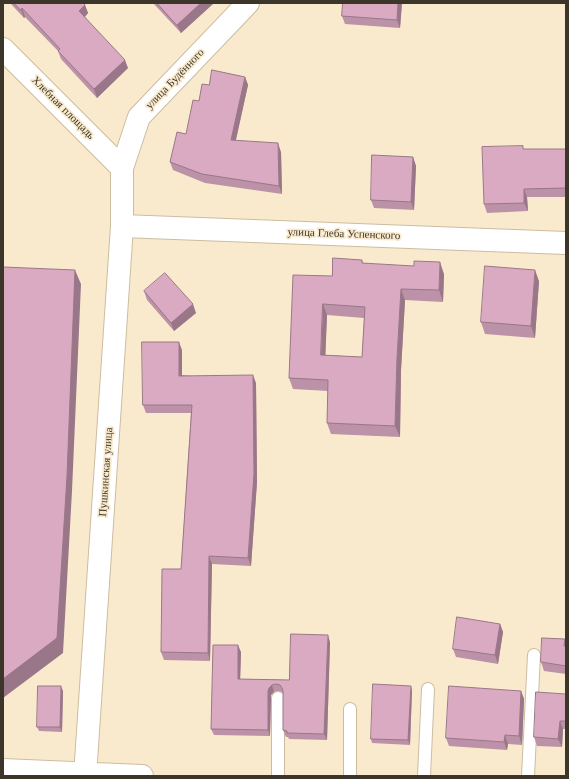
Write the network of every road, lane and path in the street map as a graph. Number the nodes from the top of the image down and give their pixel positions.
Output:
1 (248, 3) edge
2 (3, 49) edge
3 (122, 168) junction
4 (122, 226) junction
5 (566, 243) edge
6 (534, 655) dead end
7 (428, 688) dead end
8 (278, 698) dead end
9 (350, 710) dead end
10 (3, 770) edge
11 (85, 775) edge
12 (142, 776) edge
13 (278, 776) edge
14 (350, 776) edge
15 (424, 776) edge
16 (528, 776) edge

1 - 3 street, улица Будённого
2 - 3 street, Хлебная площадь
3 - 4 street, Пушкинская улица
4 - 5 street, улица Глеба Успенского
4 - 11 street, Пушкинская улица
6 - 16 lane
7 - 15 lane
8 - 13 lane
9 - 14 lane
10 - 11 street
11 - 12 street

